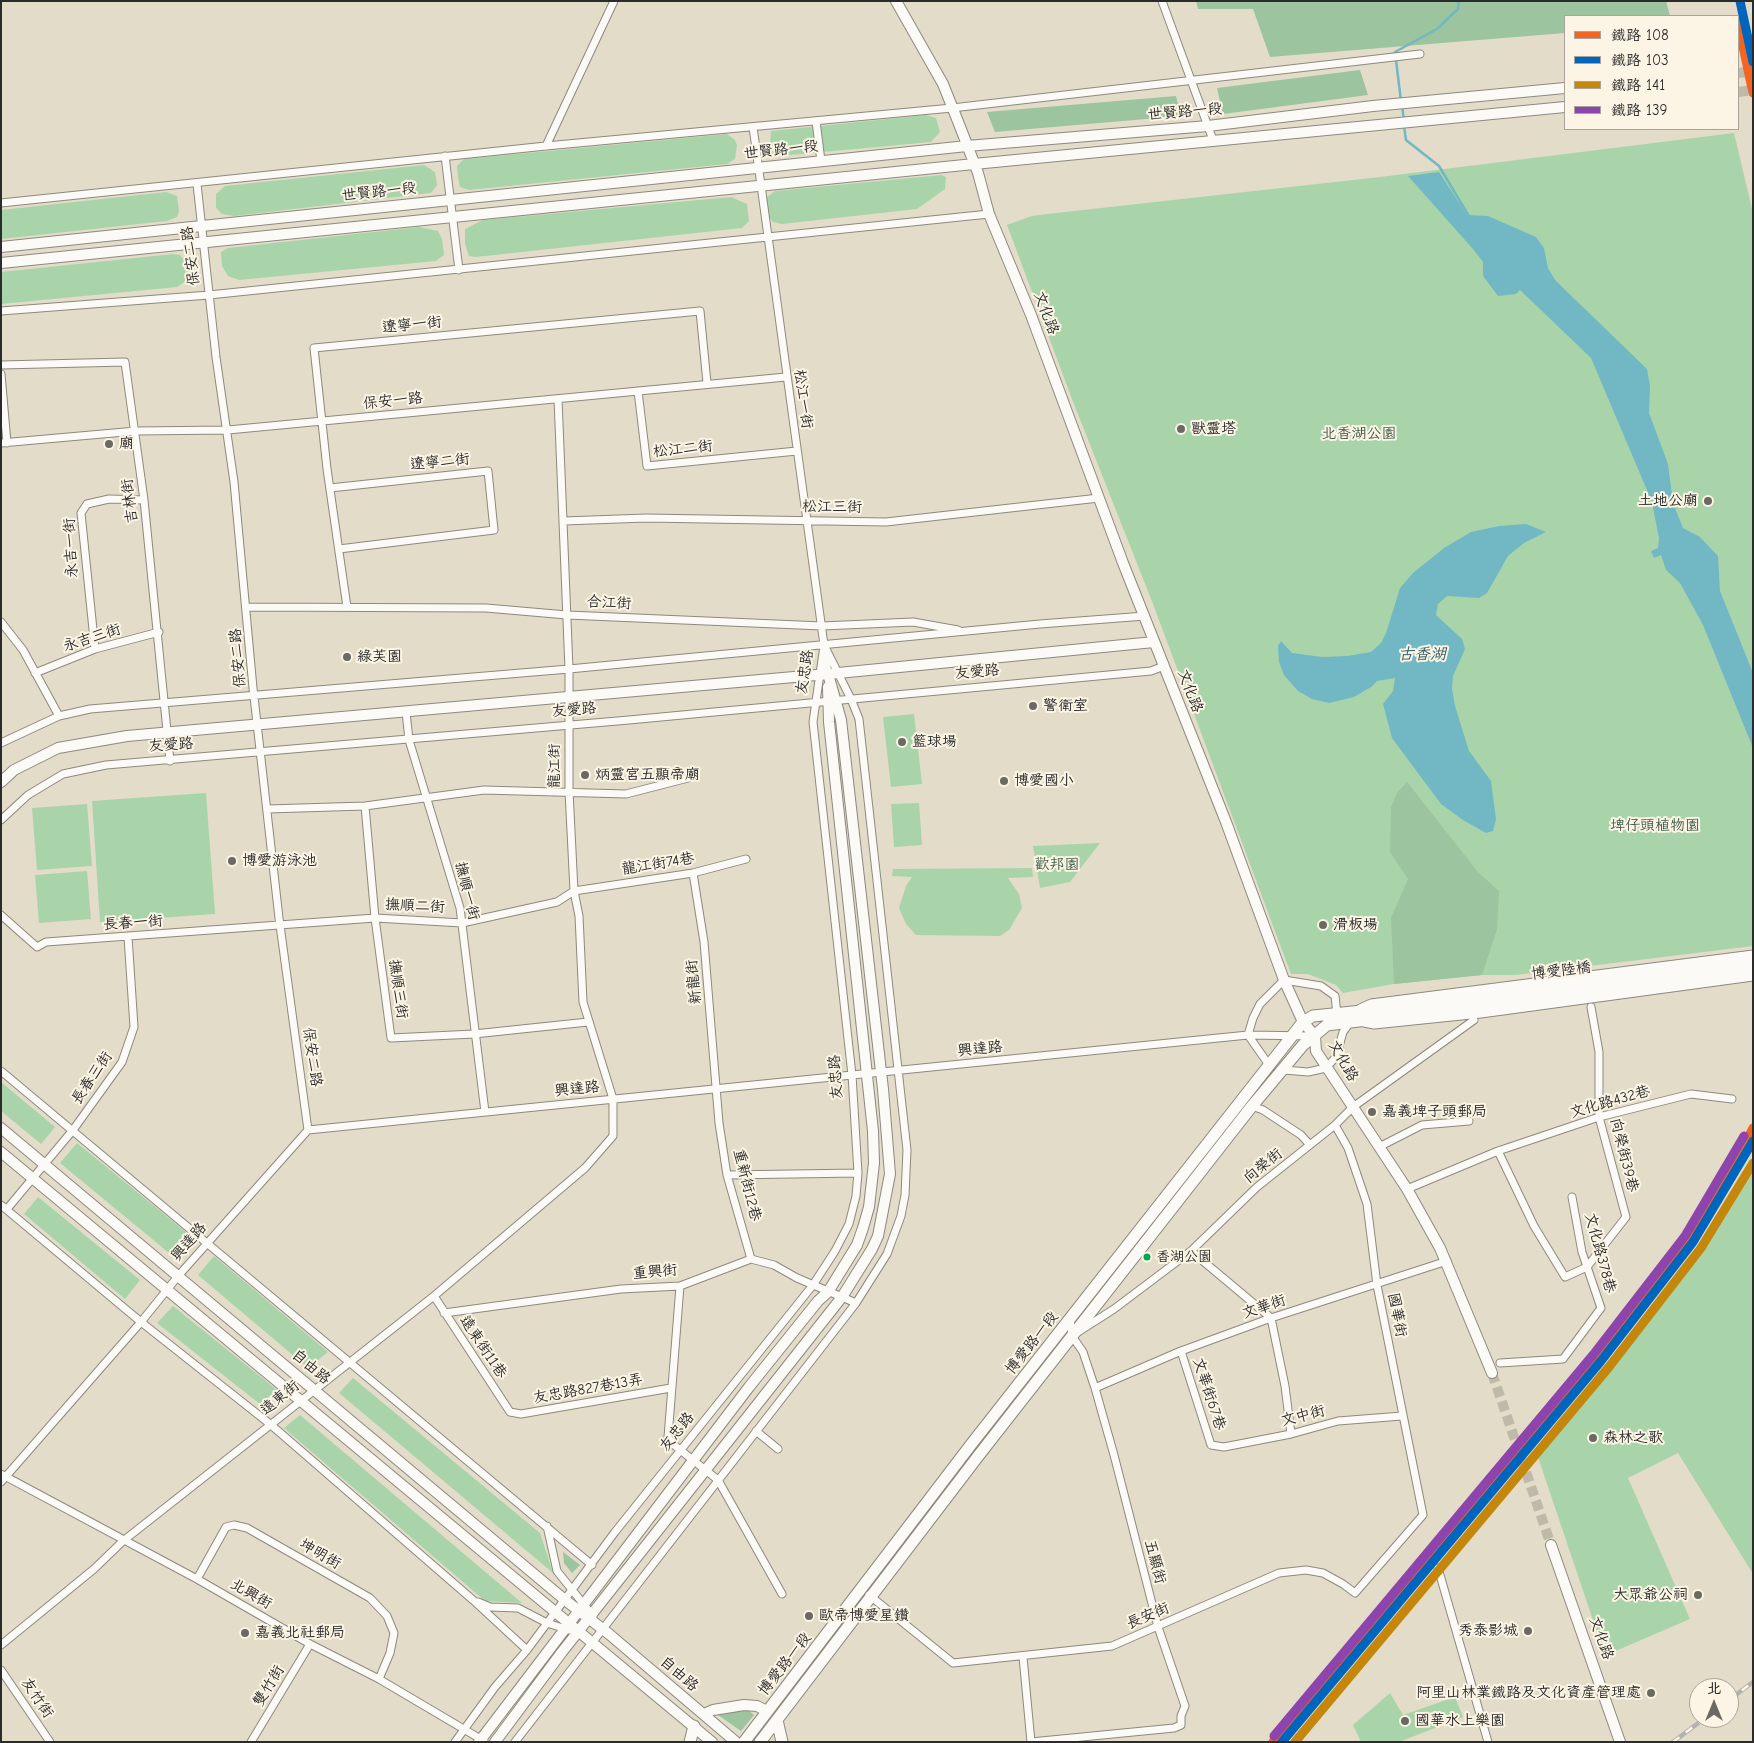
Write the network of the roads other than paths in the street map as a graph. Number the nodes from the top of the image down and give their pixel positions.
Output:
1 (614, 1) edge
2 (896, 1) edge
3 (1162, 1) edge
4 (1420, 54) dead end
5 (1191, 81) junction
6 (1564, 88) edge
7 (1564, 107) edge
8 (952, 108) junction
9 (816, 121) junction
10 (1208, 126) junction
11 (753, 127) junction
12 (1213, 140) junction
13 (546, 146) junction
14 (968, 146) junction
15 (445, 156) junction
16 (821, 161) junction
17 (974, 164) junction
18 (758, 167) junction
19 (197, 184) junction
20 (760, 186) junction
21 (450, 200) junction
22 (1, 203) edge
23 (990, 214) junction
24 (452, 217) junction
25 (202, 226) junction
26 (767, 238) junction
27 (203, 242) junction
28 (1, 247) edge
29 (1, 263) edge
30 (459, 270) junction
31 (210, 295) junction
32 (1, 311) edge
33 (1, 364) edge
34 (1, 374) edge
35 (786, 377) junction
36 (707, 383) junction
37 (638, 391) junction
38 (558, 398) junction
39 (322, 422) junction
40 (228, 430) junction
41 (136, 431) junction
42 (4, 443) edge
43 (797, 451) junction
44 (330, 488) junction
45 (1099, 498) junction
46 (144, 500) junction
47 (564, 521) junction
48 (806, 521) junction
49 (339, 549) junction
50 (247, 607) junction
51 (347, 607) junction
52 (567, 615) junction
53 (1145, 616) junction
54 (1, 622) edge
55 (822, 626) junction
56 (158, 632) junction
57 (969, 632) junction
58 (1154, 642) junction
59 (824, 645) junction
60 (94, 648) junction
61 (1164, 666) junction
62 (569, 669) junction
63 (35, 672) junction
64 (828, 674) junction
65 (254, 695) junction
66 (568, 697) junction
67 (851, 699) junction
68 (831, 700) junction
69 (815, 702) junction
70 (165, 703) junction
71 (406, 712) junction
72 (59, 716) junction
73 (569, 725) junction
74 (259, 726) junction
75 (167, 731) junction
76 (409, 740) junction
77 (1, 743) edge
78 (262, 753) junction
79 (170, 761) junction
80 (692, 777) dead end
81 (1, 782) edge
82 (569, 791) junction
83 (426, 799) junction
84 (365, 806) junction
85 (268, 809) junction
86 (1, 820) edge
87 (746, 859) dead end
88 (693, 874) junction
89 (574, 892) junction
90 (1, 915) edge
91 (375, 918) junction
92 (462, 922) junction
93 (280, 926) junction
94 (128, 938) junction
95 (1753, 954) edge
96 (1753, 961) edge
97 (1753, 971) edge
98 (1753, 977) edge
99 (1284, 980) junction
100 (1591, 1006) dead end
101 (1337, 1014) junction
102 (1373, 1014) junction
103 (1351, 1017) junction
104 (1474, 1020) dead end
105 (588, 1022) junction
106 (1303, 1022) junction
107 (474, 1034) junction
108 (1248, 1035) junction
109 (1290, 1035) junction
110 (1314, 1036) junction
111 (1269, 1065) junction
112 (1326, 1068) junction
113 (897, 1070) junction
114 (1284, 1070) junction
115 (1, 1071) edge
116 (882, 1072) junction
117 (868, 1074) junction
118 (852, 1075) junction
119 (716, 1088) junction
120 (613, 1099) junction
121 (1732, 1099) dead end
122 (1252, 1106) junction
123 (1353, 1107) junction
124 (485, 1112) junction
125 (1599, 1117) junction
126 (1469, 1121) dead end
127 (1335, 1125) junction
128 (1, 1128) edge
129 (72, 1130) junction
130 (308, 1130) junction
131 (1310, 1145) junction
132 (1379, 1147) junction
133 (1498, 1151) junction
134 (1, 1152) edge
135 (45, 1163) junction
136 (858, 1172) junction
137 (727, 1175) junction
138 (33, 1177) junction
139 (1407, 1189) junction
140 (1572, 1197) dead end
141 (4, 1207) edge
142 (207, 1242) junction
143 (1192, 1250) junction
144 (751, 1259) junction
145 (1447, 1261) junction
146 (1587, 1267) junction
147 (179, 1275) junction
148 (813, 1285) junction
149 (1377, 1285) junction
150 (680, 1286) junction
151 (168, 1288) junction
152 (828, 1292) junction
153 (434, 1296) junction
154 (842, 1297) junction
155 (856, 1303) junction
156 (444, 1313) junction
157 (1070, 1318) junction
158 (1271, 1318) junction
159 (141, 1322) junction
160 (1072, 1336) junction
161 (1181, 1351) junction
162 (349, 1361) junction
163 (1500, 1363) dead end
164 (1492, 1373) tunnel mouth
165 (671, 1388) junction
166 (1094, 1388) junction
167 (314, 1389) junction
168 (302, 1400) junction
169 (510, 1412) joint
170 (1402, 1416) junction
171 (270, 1424) junction
172 (756, 1430) junction
173 (1291, 1434) junction
174 (1211, 1445) joint
175 (778, 1449) dead end
176 (681, 1451) junction
177 (694, 1459) junction
178 (706, 1469) junction
179 (3, 1477) edge
180 (718, 1480) junction
181 (1423, 1515) joint
182 (547, 1526) junction
183 (123, 1540) junction
184 (1551, 1545) tunnel mouth
185 (592, 1565) junction
186 (1438, 1568) dead end
187 (197, 1579) junction
188 (862, 1587) junction
189 (572, 1590) junction
190 (782, 1594) dead end
191 (870, 1597) junction
192 (474, 1600) junction
193 (565, 1600) junction
194 (581, 1608) junction
195 (556, 1611) junction
196 (591, 1616) junction
197 (547, 1623) junction
198 (567, 1625) junction
199 (1158, 1627) junction
200 (603, 1628) junction
201 (578, 1632) junction
202 (592, 1642) junction
203 (1, 1644) edge
204 (310, 1644) junction
205 (527, 1650) junction
206 (1023, 1656) junction
207 (1, 1670) edge
208 (379, 1679) junction
209 (767, 1712) junction
210 (704, 1714) junction
211 (776, 1720) junction
212 (694, 1726) junction
213 (463, 1730) junction
214 (481, 1741) edge
215 (50, 1742) edge
216 (250, 1742) edge
217 (455, 1742) edge
218 (495, 1742) edge
219 (515, 1742) edge
220 (690, 1742) edge
221 (712, 1742) edge
222 (736, 1742) edge
223 (744, 1742) edge
224 (760, 1742) edge
225 (782, 1742) edge
226 (1031, 1742) edge
227 (1488, 1742) edge
228 (1620, 1742) edge

1 - 13 street
2 - 8 street, 文化路
3 - 5 street
4 - 5 street, 世賢路一段
5 - 8 street, 世賢路一段
5 - 10 street
6 - 10 street, 世賢路一段
7 - 12 street, 世賢路一段
8 - 9 street, 世賢路一段
8 - 14 street, 文化路
9 - 11 street, 世賢路一段
9 - 16 street
10 - 12 street
10 - 14 street, 世賢路一段
11 - 13 street, 世賢路一段
11 - 18 street, 松江一街
12 - 17 street, 世賢路一段
13 - 15 street, 世賢路一段
14 - 16 street, 世賢路一段
14 - 17 street, 文化路
15 - 19 street, 世賢路一段
15 - 21 street
16 - 18 street, 世賢路一段
17 - 20 street, 世賢路一段
17 - 23 street, 文化路
18 - 20 street, 松江一街
18 - 21 street, 世賢路一段
19 - 22 street, 世賢路一段
19 - 25 street, 保安二路
20 - 24 street, 世賢路一段
20 - 26 street, 松江一街
21 - 24 street
21 - 25 street, 世賢路一段
23 - 26 street
23 - 45 street, 文化路
24 - 27 street, 世賢路一段
24 - 30 street
25 - 27 street, 保安二路
25 - 28 street, 世賢路一段
26 - 30 street
26 - 35 street, 松江一街
27 - 29 street, 世賢路一段
27 - 31 street, 保安二路
30 - 31 street
31 - 32 street
31 - 40 street, 保安二路
33 - 41 street, 吉林街
34 - 42 street
35 - 36 street, 保安一路
35 - 43 street, 松江一街
36 - 37 street, 保安一路
36 - 39 street, 遼寧一街
37 - 38 street, 保安一路
37 - 43 street, 松江二街
38 - 39 street, 保安一路
38 - 47 street, 龍江街
39 - 40 street, 保安一路
39 - 44 street, 遼寧一街
40 - 41 street, 保安一路
40 - 50 street, 保安二路
41 - 42 street, 保安一路
41 - 46 street, 吉林街
43 - 48 street, 松江一街
44 - 49 street, 遼寧一街
44 - 49 street, 遼寧二街
45 - 48 street, 松江三街
45 - 53 street, 文化路
46 - 56 street, 吉林街
46 - 60 street, 永吉一街
47 - 48 street, 松江三街
47 - 52 street, 龍江街
48 - 55 street, 松江一街
49 - 51 street, 遼寧一街
50 - 51 street, 合江街
50 - 65 street, 保安二路
51 - 52 street, 合江街
52 - 55 street, 合江街
52 - 62 street, 龍江街
53 - 57 street
53 - 58 street, 文化路
54 - 63 street
55 - 57 street, 合江街
55 - 59 street, 松江一街
56 - 60 street, 永吉三街
56 - 70 street, 吉林街
57 - 59 street
58 - 61 street, 文化路
58 - 64 street, 友愛路
59 - 62 street
59 - 64 street, 松江一街
60 - 63 street, 永吉三街
61 - 67 street, 友愛路
61 - 99 street, 文化路
62 - 65 street
62 - 66 street, 龍江街
63 - 72 street
64 - 66 street, 友愛路
64 - 67 street
64 - 68 street, 友忠路
64 - 69 street, 友忠路
65 - 70 street
65 - 74 street, 保安二路
66 - 71 street, 友愛路
66 - 73 street, 龍江街
67 - 68 street, 友愛路
67 - 113 street
68 - 69 street, 友愛路
68 - 116 street, 友忠路
68 - 117 street, 友忠路
69 - 73 street, 友愛路
69 - 118 street, 友忠路
70 - 72 street
70 - 75 street, 吉林街
71 - 74 street, 友愛路
71 - 76 street, 撫順一街
72 - 77 street
73 - 76 street, 友愛路
73 - 82 street, 龍江街
74 - 75 street, 友愛路
74 - 78 street, 保安二路
75 - 79 street, 吉林街
75 - 81 street, 友愛路
76 - 78 street, 友愛路
76 - 83 street, 撫順一街
78 - 79 street, 友愛路
78 - 85 street, 保安二路
79 - 86 street, 友愛路
80 - 82 street
82 - 83 street
82 - 89 street, 龍江街
83 - 84 street
83 - 92 street, 撫順一街
84 - 85 street
84 - 91 street, 撫順三街
85 - 93 street, 保安二路
87 - 88 street, 龍江街74巷
88 - 89 street, 龍江街74巷
88 - 119 street, 新龍街
89 - 92 street, 撫順二街
89 - 105 street, 龍江街
90 - 94 street, 長春一街
91 - 92 street, 撫順二街
91 - 93 street, 撫順二街
91 - 107 street, 撫順三街
92 - 107 street, 撫順一街
93 - 94 street, 長春一街
93 - 130 street, 保安二路
94 - 129 street, 長春三街
95 - 102 street
96 - 102 main road, 博愛陸橋
97 - 102 main road, 博愛陸橋
98 - 102 street
99 - 101 street
99 - 106 street, 文化路
99 - 108 street
100 - 125 street, 向榮街39巷
101 - 103 main road, 博愛路一段
101 - 106 main road, 博愛路一段
102 - 103 main road, 博愛路一段
103 - 110 main road, 博愛路一段
103 - 112 street
104 - 123 street, 向榮街
105 - 107 street, 撫順三街
105 - 120 street, 龍江街
106 - 109 main road, 博愛路一段
106 - 110 street, 文化路
107 - 124 street, 撫順一街
108 - 109 street, 興達路
108 - 111 street
108 - 113 street, 興達路
109 - 110 street, 興達路
109 - 111 main road, 博愛路一段
110 - 112 street, 文化路
110 - 114 main road, 博愛路一段
111 - 157 main road, 博愛路一段
112 - 114 street
112 - 123 street, 文化路
113 - 116 street, 興達路
113 - 155 street
114 - 122 main road, 博愛路一段
115 - 129 street, 自由路
116 - 117 street, 興達路
116 - 154 street, 友忠路
117 - 118 street, 興達路
117 - 152 street, 友忠路
118 - 119 street, 興達路
118 - 136 street, 友忠路
119 - 120 street, 興達路
119 - 137 street, 重新街12巷
120 - 124 street, 興達路
120 - 153 street, 遠東街
121 - 125 street, 文化路432巷
122 - 131 street
122 - 160 main road, 博愛路一段
123 - 127 street, 向榮街
123 - 132 street, 文化路
124 - 130 street, 興達路
125 - 133 street, 文化路432巷
125 - 146 street, 向榮街39巷
126 - 132 street
127 - 131 street, 向榮街
127 - 149 street, 國華街
128 - 135 street, 自由路
129 - 135 street, 長春三街
129 - 142 street, 自由路
130 - 142 street, 興達路
131 - 143 street, 向榮街
132 - 139 street, 文化路
133 - 139 street, 文化路432巷
133 - 146 street
134 - 138 street, 自由路
135 - 138 street, 長春三街
135 - 147 street, 自由路
136 - 137 street
136 - 148 street, 友忠路
137 - 144 street, 重新街12巷
138 - 141 street, 長春三街
138 - 151 street, 自由路
139 - 145 street, 文化路
140 - 146 street, 文化路378巷
141 - 159 street, 自由路
142 - 147 street, 興達路
142 - 162 street, 自由路
143 - 158 street
143 - 160 street, 向榮街
144 - 148 street
144 - 150 street, 重興街
145 - 149 street, 文華街
145 - 164 street, 文化路
146 - 163 street, 文化路378巷
147 - 151 street, 興達路
147 - 167 street, 自由路
148 - 152 street
148 - 176 street, 友忠路
149 - 158 street, 文華街
149 - 170 street, 國華街
150 - 156 street, 重興街
150 - 165 street
151 - 159 street, 興達路
151 - 168 street, 自由路
152 - 154 street
152 - 177 street, 友忠路
153 - 156 street, 遠東街11巷
153 - 162 street, 遠東街
154 - 155 street
154 - 178 street, 友忠路
155 - 172 street
156 - 169 street, 遠東街11巷
157 - 160 street, 五顯街
157 - 188 main road, 博愛路一段
158 - 161 street, 文華街
158 - 173 street
159 - 171 street, 自由路
159 - 179 street, 興達路
160 - 166 street, 五顯街
160 - 191 main road, 博愛路一段
161 - 166 street, 文華街
161 - 174 street, 文華街67巷
162 - 167 street, 遠東街
162 - 182 street, 自由路
165 - 169 street, 友忠路827巷13弄
165 - 176 street
166 - 199 street, 五顯街
167 - 168 street, 遠東街
167 - 193 street, 自由路
168 - 171 street, 遠東街
168 - 195 street, 自由路
170 - 173 street, 文中街
170 - 181 street, 國華街
171 - 183 street, 遠東街
171 - 192 street, 自由路
172 - 175 street
172 - 180 street
173 - 174 street, 文中街
176 - 177 street
176 - 185 street, 友忠路
177 - 178 street
177 - 194 street, 友忠路
178 - 180 street
178 - 196 street, 友忠路
179 - 183 street, 北興街
180 - 190 street
180 - 200 street
181 - 199 street, 長安街
182 - 185 street, 自由路
182 - 189 street, 自由路
183 - 187 street, 北興街
183 - 203 street, 遠東街
184 - 228 street, 文化路
185 - 189 street, 友忠路
186 - 227 street
187 - 204 street, 北興街
187 - 208 street, 坤明街
188 - 191 street, 長安街
188 - 209 main road, 博愛路一段
189 - 193 street, 友忠路
189 - 194 street, 自由路
191 - 206 street, 長安街
191 - 211 main road, 博愛路一段
192 - 197 street, 自由路
192 - 205 street, 自由路
193 - 194 street, 自由路
193 - 195 street, 友忠路
194 - 196 street, 自由路
194 - 198 street, 友忠路
195 - 197 street, 友忠路
195 - 198 street, 自由路
196 - 200 street, 自由路
196 - 201 street, 友忠路
197 - 198 street, 自由路
197 - 205 street, 友忠路
198 - 201 street, 自由路
198 - 214 street, 友忠路
199 - 206 street, 長安街
199 - 226 street, 五顯街
200 - 202 street
200 - 210 street, 自由路
201 - 202 street, 自由路
201 - 218 street, 友忠路
202 - 212 street, 自由路
202 - 219 street
204 - 208 street, 北興街
204 - 216 street, 雙竹街
205 - 213 street, 友忠路
206 - 226 street
207 - 215 street, 友竹街
208 - 213 street, 北興街
209 - 210 street
209 - 223 main road, 博愛路一段
210 - 222 street, 自由路
211 - 224 main road, 博愛路一段
211 - 225 main road
212 - 220 main road
212 - 221 street, 自由路
213 - 214 street, 北興街
213 - 217 street, 友忠路

